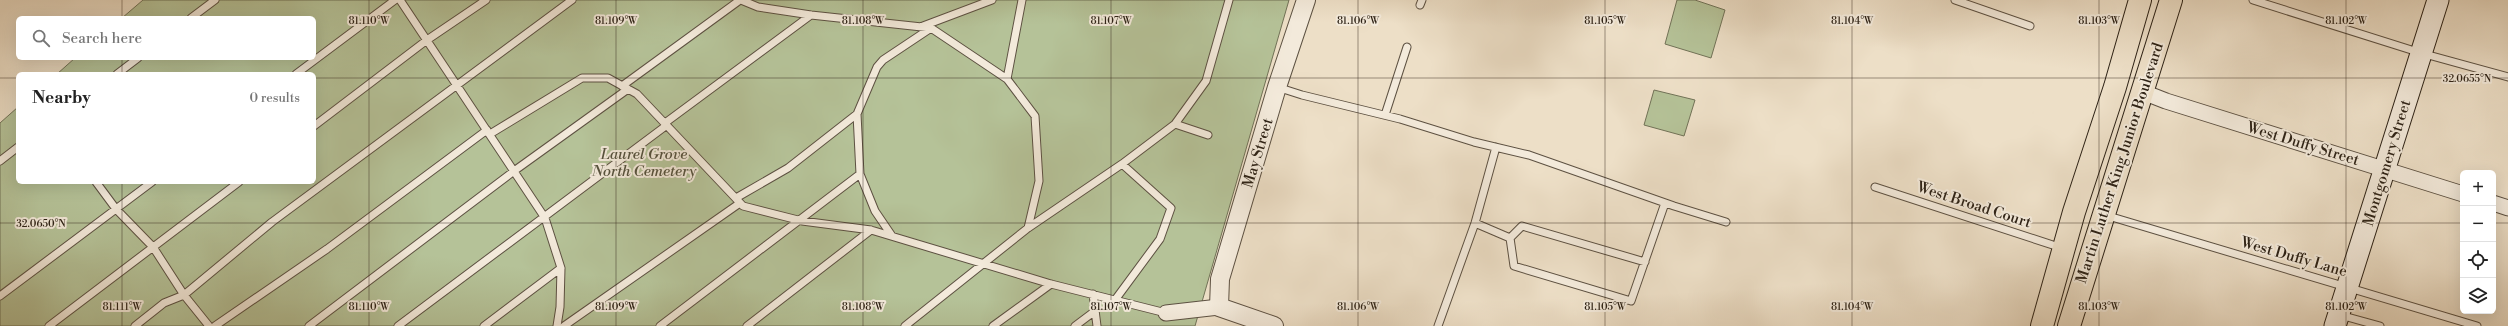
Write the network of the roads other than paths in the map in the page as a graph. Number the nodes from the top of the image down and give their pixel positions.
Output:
1 (214, 0) edge
2 (395, 0) edge
3 (400, 0) edge
4 (486, 0) edge
5 (572, 0) edge
6 (741, 0) edge
7 (992, 0) edge
8 (1022, 0) edge
9 (1229, 0) edge
10 (1306, 0) edge
11 (1955, 0) edge
12 (1981, 0) edge
13 (2140, 0) edge
14 (2171, 0) edge
15 (2253, 0) edge
16 (2438, 0) edge
17 (1978, 8) junction
18 (811, 15) junction
19 (194, 16) edge
20 (922, 26) junction
21 (2030, 26) dead end
22 (931, 28) junction
23 (427, 40) junction
24 (1407, 47) dead end
25 (2421, 53) junction
26 (316, 59) edge
27 (135, 60) edge
28 (315, 60) edge
29 (119, 72) edge
30 (299, 72) edge
31 (2508, 77) edge
32 (1008, 79) junction
33 (457, 85) junction
34 (1277, 87) junction
35 (625, 88) junction
36 (2143, 92) junction
37 (858, 114) junction
38 (1385, 115) junction
39 (316, 124) edge
40 (666, 124) junction
41 (1175, 124) junction
42 (488, 132) junction
43 (1208, 135) dead end
44 (1496, 147) junction
45 (16, 149) edge
46 (0, 161) edge
47 (1122, 164) junction
48 (2385, 169) junction
49 (514, 171) junction
50 (860, 174) junction
51 (97, 184) edge
52 (149, 184) edge
53 (236, 184) edge
54 (1875, 187) dead end
55 (2460, 193) edge
56 (738, 201) junction
57 (1665, 203) junction
58 (2496, 204) edge
59 (2508, 208) edge
60 (116, 209) junction
61 (2104, 215) junction
62 (545, 218) junction
63 (802, 221) junction
64 (1726, 222) dead end
65 (1475, 223) junction
66 (1028, 228) junction
67 (871, 230) junction
68 (892, 236) junction
69 (1510, 238) junction
70 (153, 247) junction
71 (2064, 249) junction
72 (1645, 262) junction
73 (985, 264) junction
74 (561, 268) junction
75 (1052, 284) junction
76 (2348, 286) junction
77 (1093, 294) junction
78 (184, 295) junction
79 (0, 296) edge
80 (1116, 300) junction
81 (1219, 307) junction
82 (1095, 311) junction
83 (1166, 313) joint
84 (2337, 320) edge
85 (49, 326) edge
86 (135, 326) edge
87 (209, 326) edge
88 (216, 326) edge
89 (309, 326) edge
90 (398, 326) edge
91 (484, 326) edge
92 (557, 326) edge
93 (564, 326) edge
94 (660, 326) edge
95 (747, 326) edge
96 (905, 326) edge
97 (993, 326) edge
98 (1075, 326) edge
99 (1097, 326) edge
100 (1274, 326) edge
101 (1438, 326) edge
102 (2042, 326) edge
103 (2069, 326) edge
104 (2380, 326) edge
105 (2477, 326) edge

1 - 19 lane
2 - 26 lane
3 - 23 lane
4 - 23 lane
5 - 33 lane
6 - 18 lane
6 - 35 lane
7 - 20 lane
8 - 32 lane
9 - 41 lane
10 - 34 street, May Street
11 - 17 lane
12 - 17 lane
13 - 71 main road, Martin Luther King Junior Boulevard
14 - 36 main road, Martin Luther King Junior Boulevard
15 - 25 lane
16 - 25 main road, Montgomery Street
17 - 21 lane
18 - 20 lane
18 - 40 lane
20 - 22 lane
22 - 32 lane
22 - 37 lane
23 - 33 lane
23 - 39 lane
24 - 38 lane
25 - 31 lane
25 - 48 main road, Montgomery Street
27 - 29 lane
28 - 30 lane
32 - 66 lane
33 - 42 lane
33 - 78 lane
34 - 38 lane
34 - 81 street, May Street
35 - 40 lane
35 - 42 lane
35 - 49 lane
36 - 48 street, West Duffy Street
36 - 61 main road, Martin Luther King Junior Boulevard
37 - 50 lane
37 - 56 lane
38 - 44 lane
40 - 56 lane
40 - 62 lane
41 - 43 lane
41 - 47 lane
42 - 49 lane
42 - 88 lane
44 - 57 lane
44 - 65 lane
45 - 46 lane
47 - 66 lane
47 - 80 lane
48 - 55 street, West Duffy Street
48 - 76 main road, Montgomery Street
49 - 62 lane
49 - 89 lane
50 - 63 lane
50 - 68 lane
51 - 60 lane
52 - 60 lane
53 - 70 lane
54 - 71 lane, West Broad Court
56 - 63 lane
56 - 93 lane
57 - 64 lane
57 - 72 lane
58 - 59 street
60 - 70 lane
60 - 79 lane
61 - 76 lane, West Duffy Lane
61 - 103 main road, Martin Luther King Junior Boulevard
62 - 74 lane
62 - 90 lane
63 - 67 lane
63 - 94 lane
65 - 69 lane
65 - 101 lane
66 - 73 lane
67 - 68 lane
67 - 95 lane
68 - 73 lane
69 - 72 lane
69 - 72 lane
70 - 78 lane
70 - 85 lane
71 - 102 main road, Martin Luther King Junior Boulevard
73 - 75 lane
73 - 96 lane
74 - 91 lane
74 - 92 lane
75 - 77 lane
75 - 97 lane
76 - 84 main road, Montgomery Street
76 - 105 lane, West Duffy Lane
77 - 80 lane
77 - 82 lane
78 - 86 lane
78 - 87 lane
80 - 83 lane
81 - 83 street
81 - 100 street
82 - 98 lane
82 - 99 lane
84 - 104 lane

